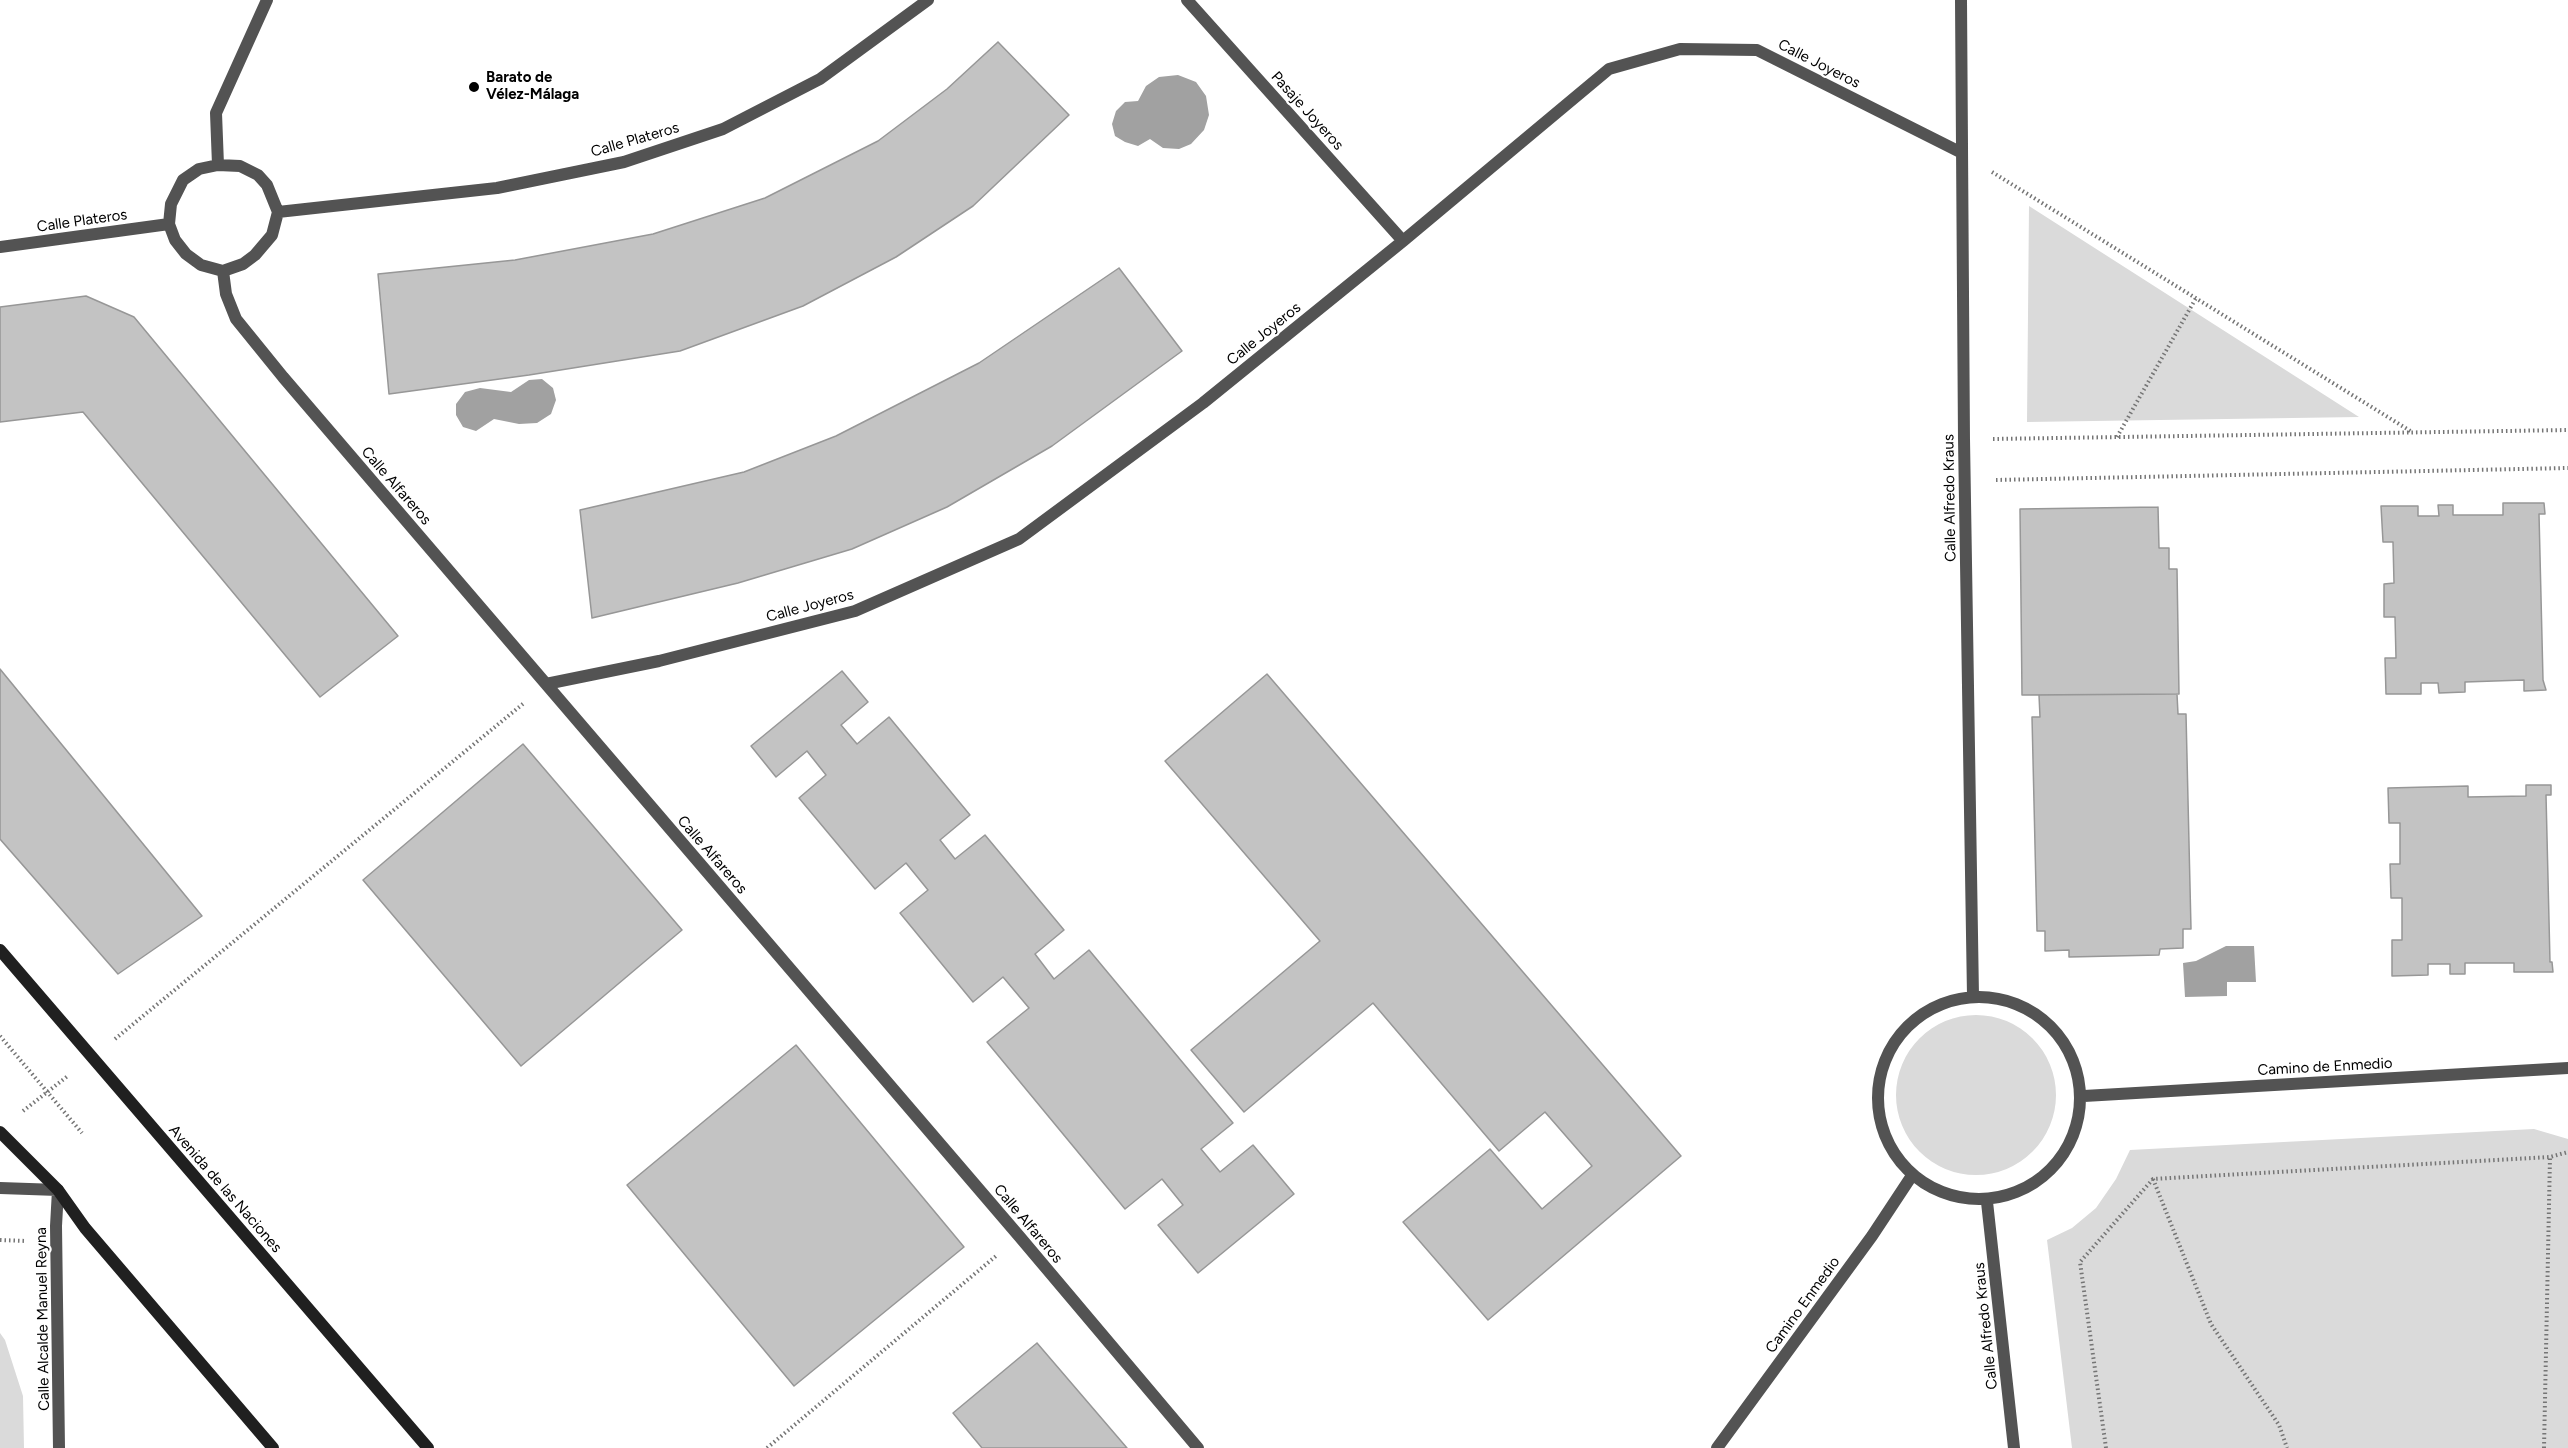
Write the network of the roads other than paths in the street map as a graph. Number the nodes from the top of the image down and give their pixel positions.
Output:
1 (267, 0) edge
2 (928, 0) edge
3 (1187, 0) edge
4 (1961, 0) edge
5 (1962, 153) junction
6 (218, 165) junction
7 (278, 212) junction
8 (168, 224) junction
9 (1403, 241) junction
10 (0, 247) edge
11 (223, 271) junction
12 (546, 684) junction
13 (0, 950) edge
14 (1973, 996) junction
15 (2568, 1068) edge
16 (2084, 1096) junction
17 (0, 1132) edge
18 (1911, 1177) junction
19 (0, 1188) edge
20 (58, 1190) junction
21 (1987, 1202) junction
22 (59, 1448) edge
23 (273, 1448) edge
24 (428, 1448) edge
25 (1198, 1448) edge
26 (1717, 1448) edge
27 (2014, 1448) edge

1 - 6 street
2 - 7 street, Calle Plateros
3 - 9 street, Pasaje Joyeros
4 - 5 street, Calle Alfredo Kraus
5 - 9 street, Calle Joyeros
5 - 14 street, Calle Alfredo Kraus
6 - 7 street
6 - 8 street
7 - 11 street
8 - 10 street, Calle Plateros
8 - 11 street
9 - 12 street, Calle Joyeros
11 - 12 street, Calle Alfareros
12 - 25 street, Calle Alfareros
13 - 24 street, Avenida de las Naciones
14 - 16 street
14 - 18 street
15 - 16 street, Camino de Enmedio
16 - 21 street
17 - 20 street
18 - 21 street
18 - 26 street, Camino Enmedio
19 - 20 street
20 - 22 street, Calle Alcalde Manuel Reyna
20 - 23 street
21 - 27 street, Calle Alfredo Kraus

